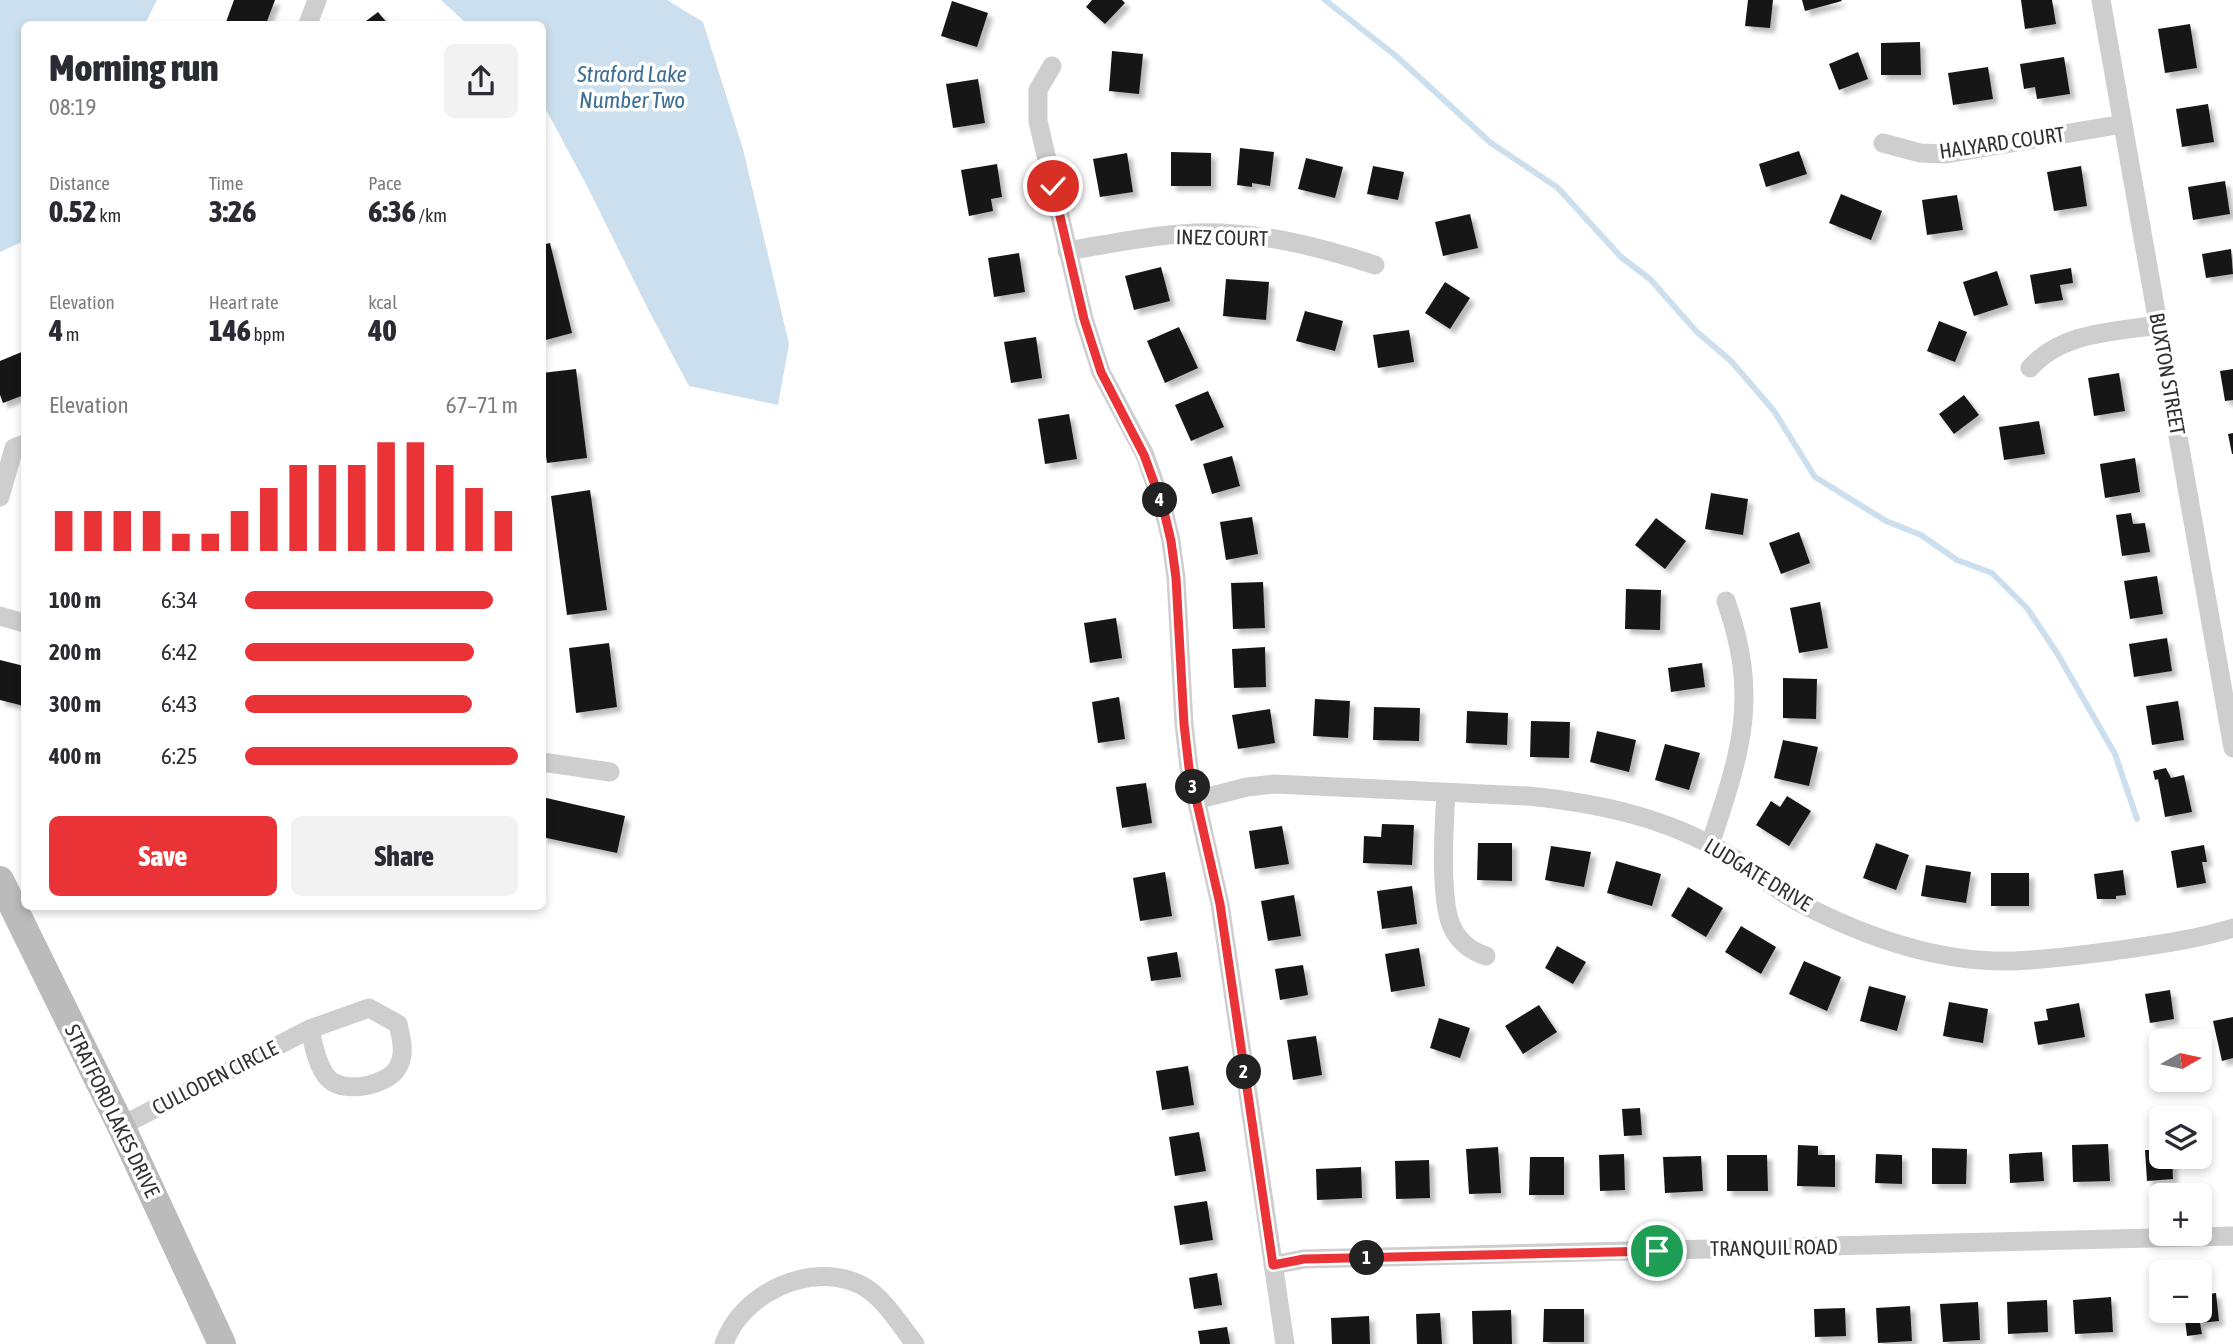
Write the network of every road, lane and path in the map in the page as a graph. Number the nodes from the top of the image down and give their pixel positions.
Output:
1 (317, 0) edge
2 (2101, 0) edge
3 (309, 21) edge
4 (1052, 66) dead end
5 (2123, 124) junction
6 (1883, 143) dead end
7 (1067, 251) junction
8 (1375, 265) dead end
9 (2158, 324) junction
10 (2030, 368) dead end
11 (21, 445) edge
12 (0, 497) edge
13 (1726, 601) dead end
14 (0, 616) edge
15 (21, 622) edge
16 (2233, 748) edge
17 (546, 763) edge
18 (610, 772) dead end
19 (1446, 793) junction
20 (1196, 800) junction
21 (1710, 845) junction
22 (0, 880) edge
23 (2233, 928) edge
24 (1486, 956) dead end
25 (310, 1029) junction
26 (121, 1126) junction
27 (2233, 1236) edge
28 (1273, 1265) junction
29 (222, 1344) edge
30 (724, 1344) edge
31 (915, 1344) edge
32 (1285, 1344) edge

1 - 3 street
2 - 5 street, BUXTON STREET
4 - 7 street
5 - 6 street, HALYARD COURT
5 - 9 street, BUXTON STREET
7 - 8 street, INEZ COURT
7 - 20 street
9 - 10 street
9 - 16 street, BUXTON STREET
11 - 12 street
13 - 21 street
14 - 15 street
17 - 18 street
19 - 20 street, LUDGATE DRIVE
19 - 21 street, LUDGATE DRIVE
19 - 24 street
20 - 28 street
21 - 23 street, LUDGATE DRIVE
22 - 26 street, STRATFORD LAKES DRIVE
25 - 25 street, CULLODEN CIRCLE
25 - 26 street, CULLODEN CIRCLE
26 - 29 street, STRATFORD LAKES DRIVE
27 - 28 street, TRANQUIL ROAD
28 - 32 street
30 - 31 street

